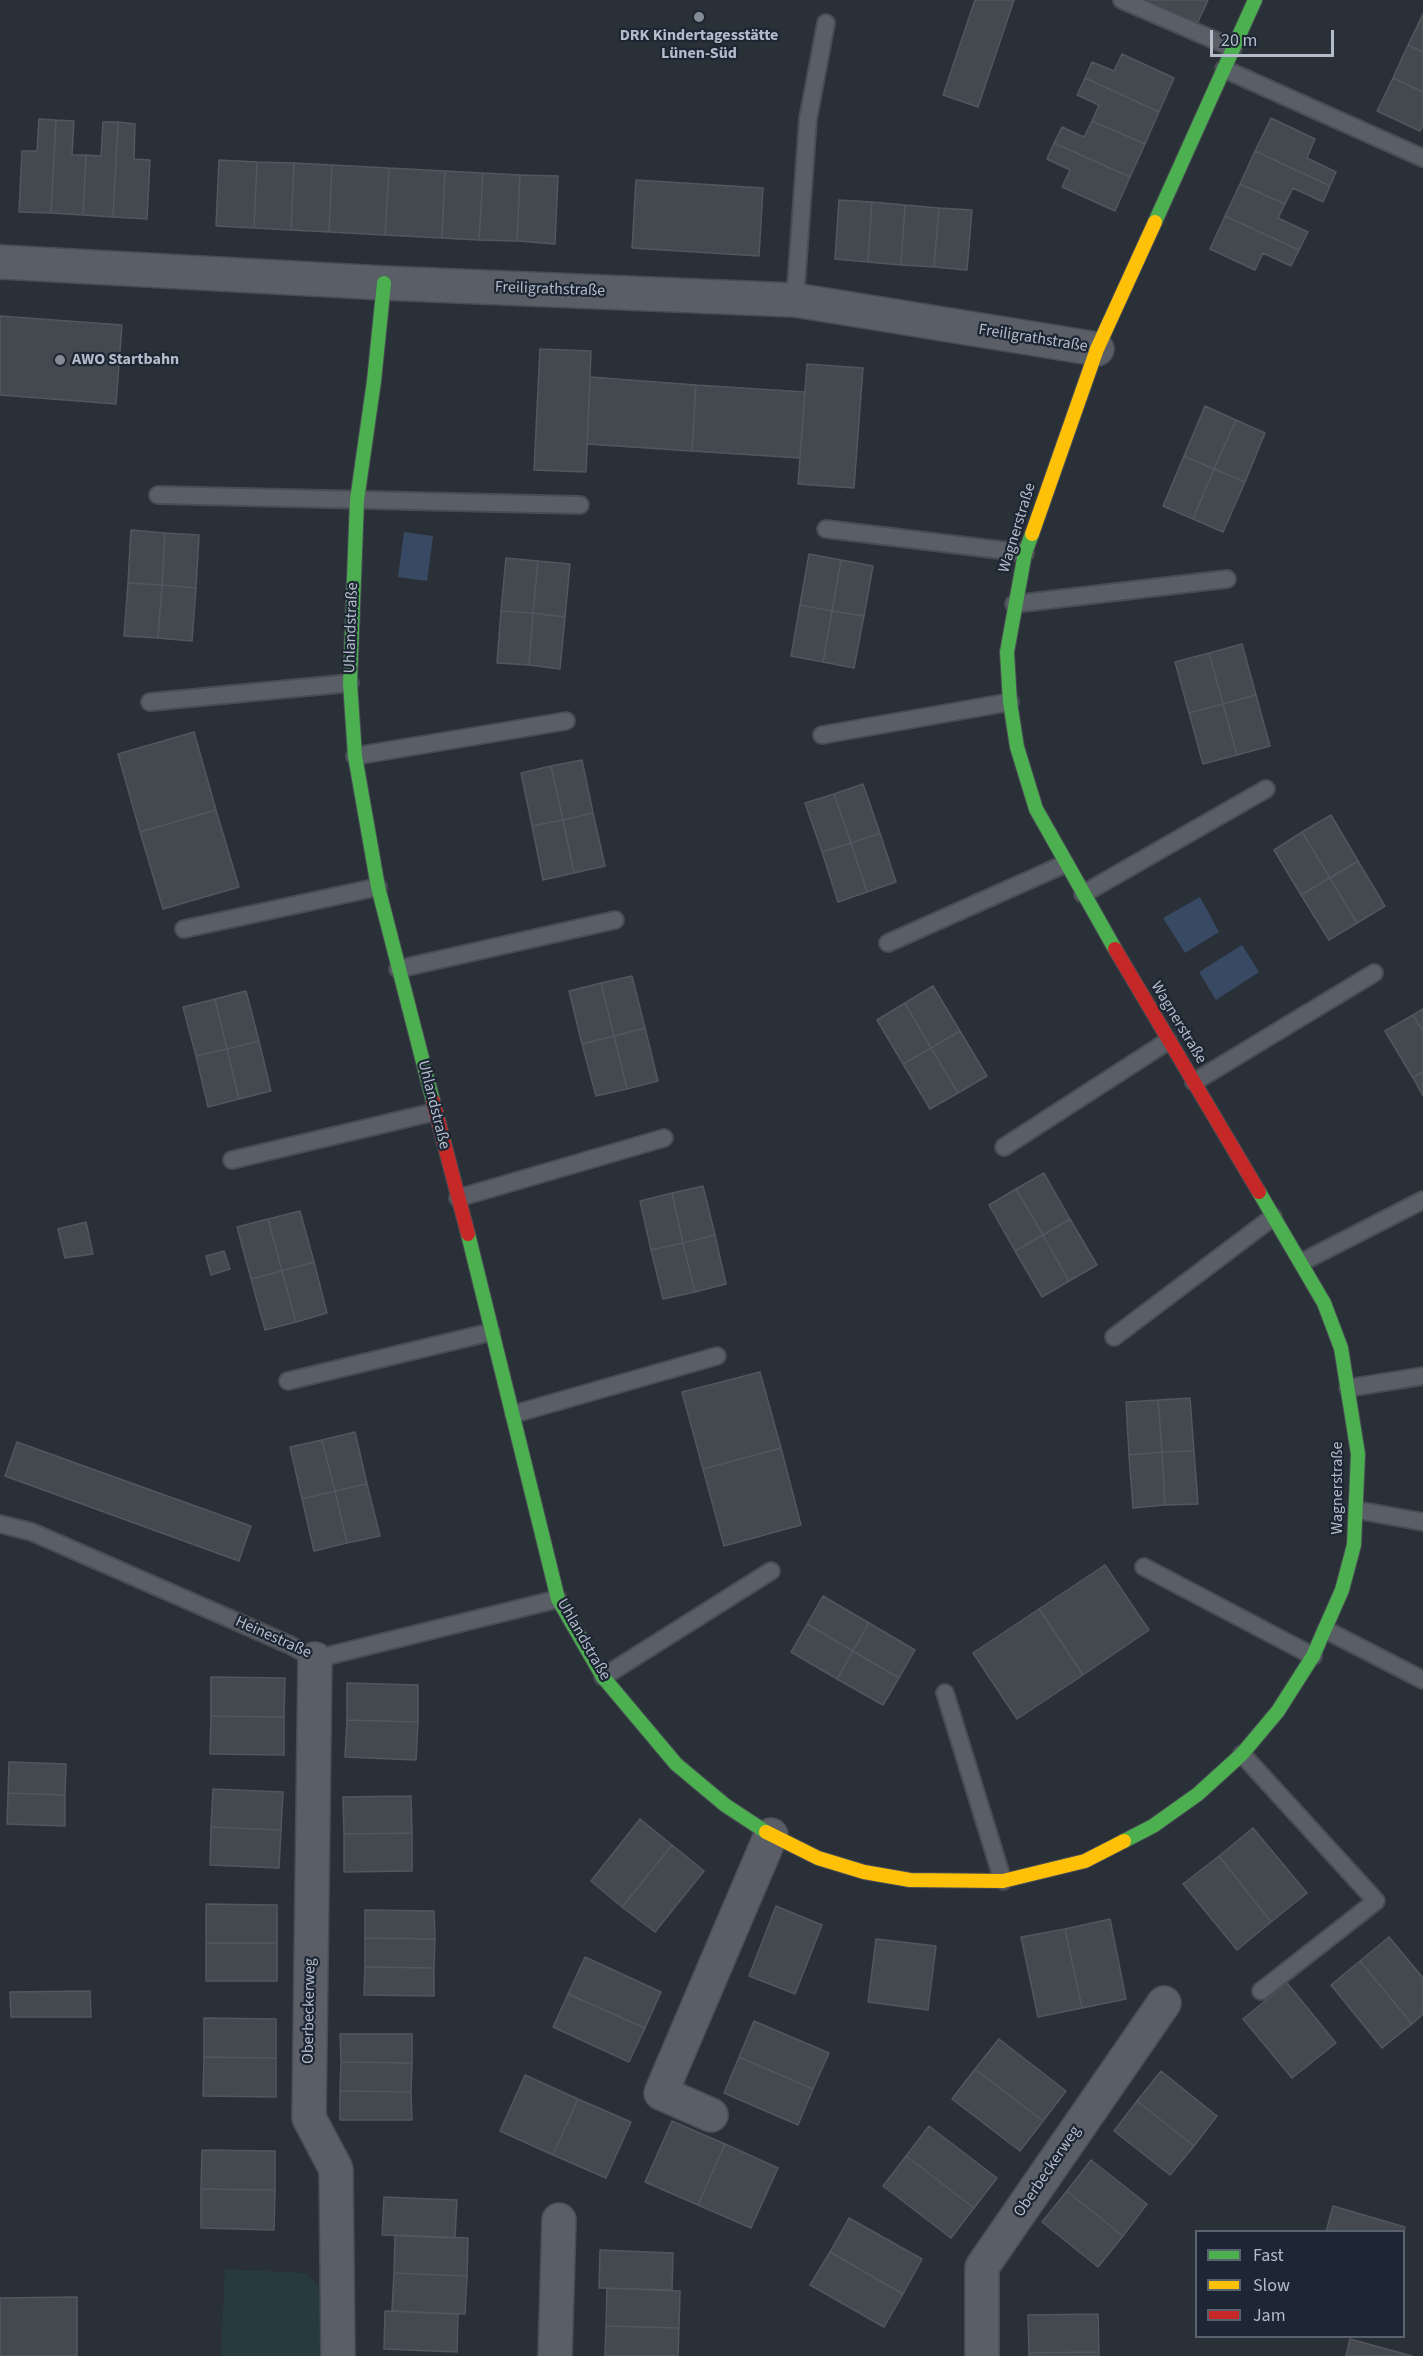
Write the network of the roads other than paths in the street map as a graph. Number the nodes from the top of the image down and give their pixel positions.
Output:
1 (1122, 0) edge
2 (1255, 0) edge
3 (826, 23) dead end
4 (1233, 48) junction
5 (1224, 69) junction
6 (1423, 158) edge
7 (0, 262) edge
8 (384, 283) junction
9 (795, 300) junction
10 (1098, 349) junction
11 (158, 495) dead end
12 (357, 500) junction
13 (580, 505) dead end
14 (826, 529) dead end
15 (1024, 553) junction
16 (1227, 579) dead end
17 (1014, 604) junction
18 (350, 683) junction
19 (150, 702) dead end
20 (1010, 702) junction
21 (566, 721) dead end
22 (822, 735) dead end
23 (356, 756) junction
24 (1266, 789) dead end
25 (1065, 864) junction
26 (378, 887) junction
27 (1083, 894) junction
28 (615, 920) dead end
29 (184, 929) dead end
30 (888, 943) dead end
31 (398, 969) junction
32 (1374, 973) dead end
33 (1168, 1041) junction
34 (1194, 1082) junction
35 (434, 1112) junction
36 (664, 1138) dead end
37 (1004, 1147) dead end
38 (232, 1160) dead end
39 (458, 1198) junction
40 (1423, 1200) edge
41 (1273, 1217) junction
42 (1302, 1262) junction
43 (491, 1332) junction
44 (1114, 1337) dead end
45 (717, 1356) dead end
46 (1423, 1376) edge
47 (288, 1381) dead end
48 (1348, 1388) junction
49 (514, 1414) junction
50 (1357, 1510) junction
51 (1423, 1522) edge
52 (0, 1524) edge
53 (1144, 1567) dead end
54 (771, 1571) dead end
55 (558, 1599) junction
56 (1326, 1630) junction
57 (1313, 1656) junction
58 (315, 1659) junction
59 (603, 1677) junction
60 (1423, 1680) edge
61 (945, 1694) dead end
62 (1242, 1754) junction
63 (771, 1835) junction
64 (1002, 1881) junction
65 (963, 1882) joint
66 (1261, 1991) dead end
67 (1164, 2003) dead end
68 (711, 2115) dead end
69 (559, 2220) dead end
70 (338, 2356) edge
71 (555, 2356) edge
72 (982, 2356) edge

1 - 4 lane
2 - 4 street, Wagnerstraße
3 - 9 lane
4 - 5 street, Wagnerstraße
5 - 6 lane
5 - 10 street, Wagnerstraße
7 - 8 street, Freiligrathstraße
8 - 9 street, Freiligrathstraße
8 - 12 street, Uhlandstraße
9 - 10 street, Freiligrathstraße
10 - 15 street, Wagnerstraße
11 - 12 lane
12 - 13 lane
12 - 18 street, Uhlandstraße
14 - 15 lane
15 - 17 street, Wagnerstraße
16 - 17 lane
17 - 20 street, Wagnerstraße
18 - 19 lane
18 - 23 street, Uhlandstraße
20 - 22 lane
20 - 25 street, Wagnerstraße
21 - 23 lane
23 - 26 street, Uhlandstraße
24 - 27 lane
25 - 27 street, Wagnerstraße
25 - 30 lane
26 - 29 lane
26 - 31 street, Uhlandstraße
27 - 33 street, Wagnerstraße
28 - 31 lane
31 - 35 street, Uhlandstraße
32 - 34 lane
33 - 34 street, Wagnerstraße
33 - 37 lane
34 - 41 street, Wagnerstraße
35 - 38 lane
35 - 39 street, Uhlandstraße
36 - 39 lane
39 - 43 street, Uhlandstraße
40 - 42 lane
41 - 42 street, Wagnerstraße
41 - 44 lane
42 - 48 street, Wagnerstraße
43 - 47 lane
43 - 49 street, Uhlandstraße
45 - 49 lane
46 - 48 lane
48 - 50 street, Wagnerstraße
49 - 55 street, Uhlandstraße
50 - 51 lane
50 - 56 street, Wagnerstraße
52 - 58 lane, Heinestraße
53 - 57 lane
54 - 59 lane
55 - 58 lane, Heinestraße
55 - 59 street, Uhlandstraße
56 - 57 street, Wagnerstraße
56 - 60 lane
57 - 62 street, Wagnerstraße
58 - 70 street, Oberbeckerweg
59 - 63 street, Uhlandstraße
61 - 64 lane
62 - 64 street, Wagnerstraße
62 - 66 lane
63 - 65 street, Uhlandstraße
63 - 68 street
64 - 65 street, Wagnerstraße
67 - 72 street, Oberbeckerweg
69 - 71 street

